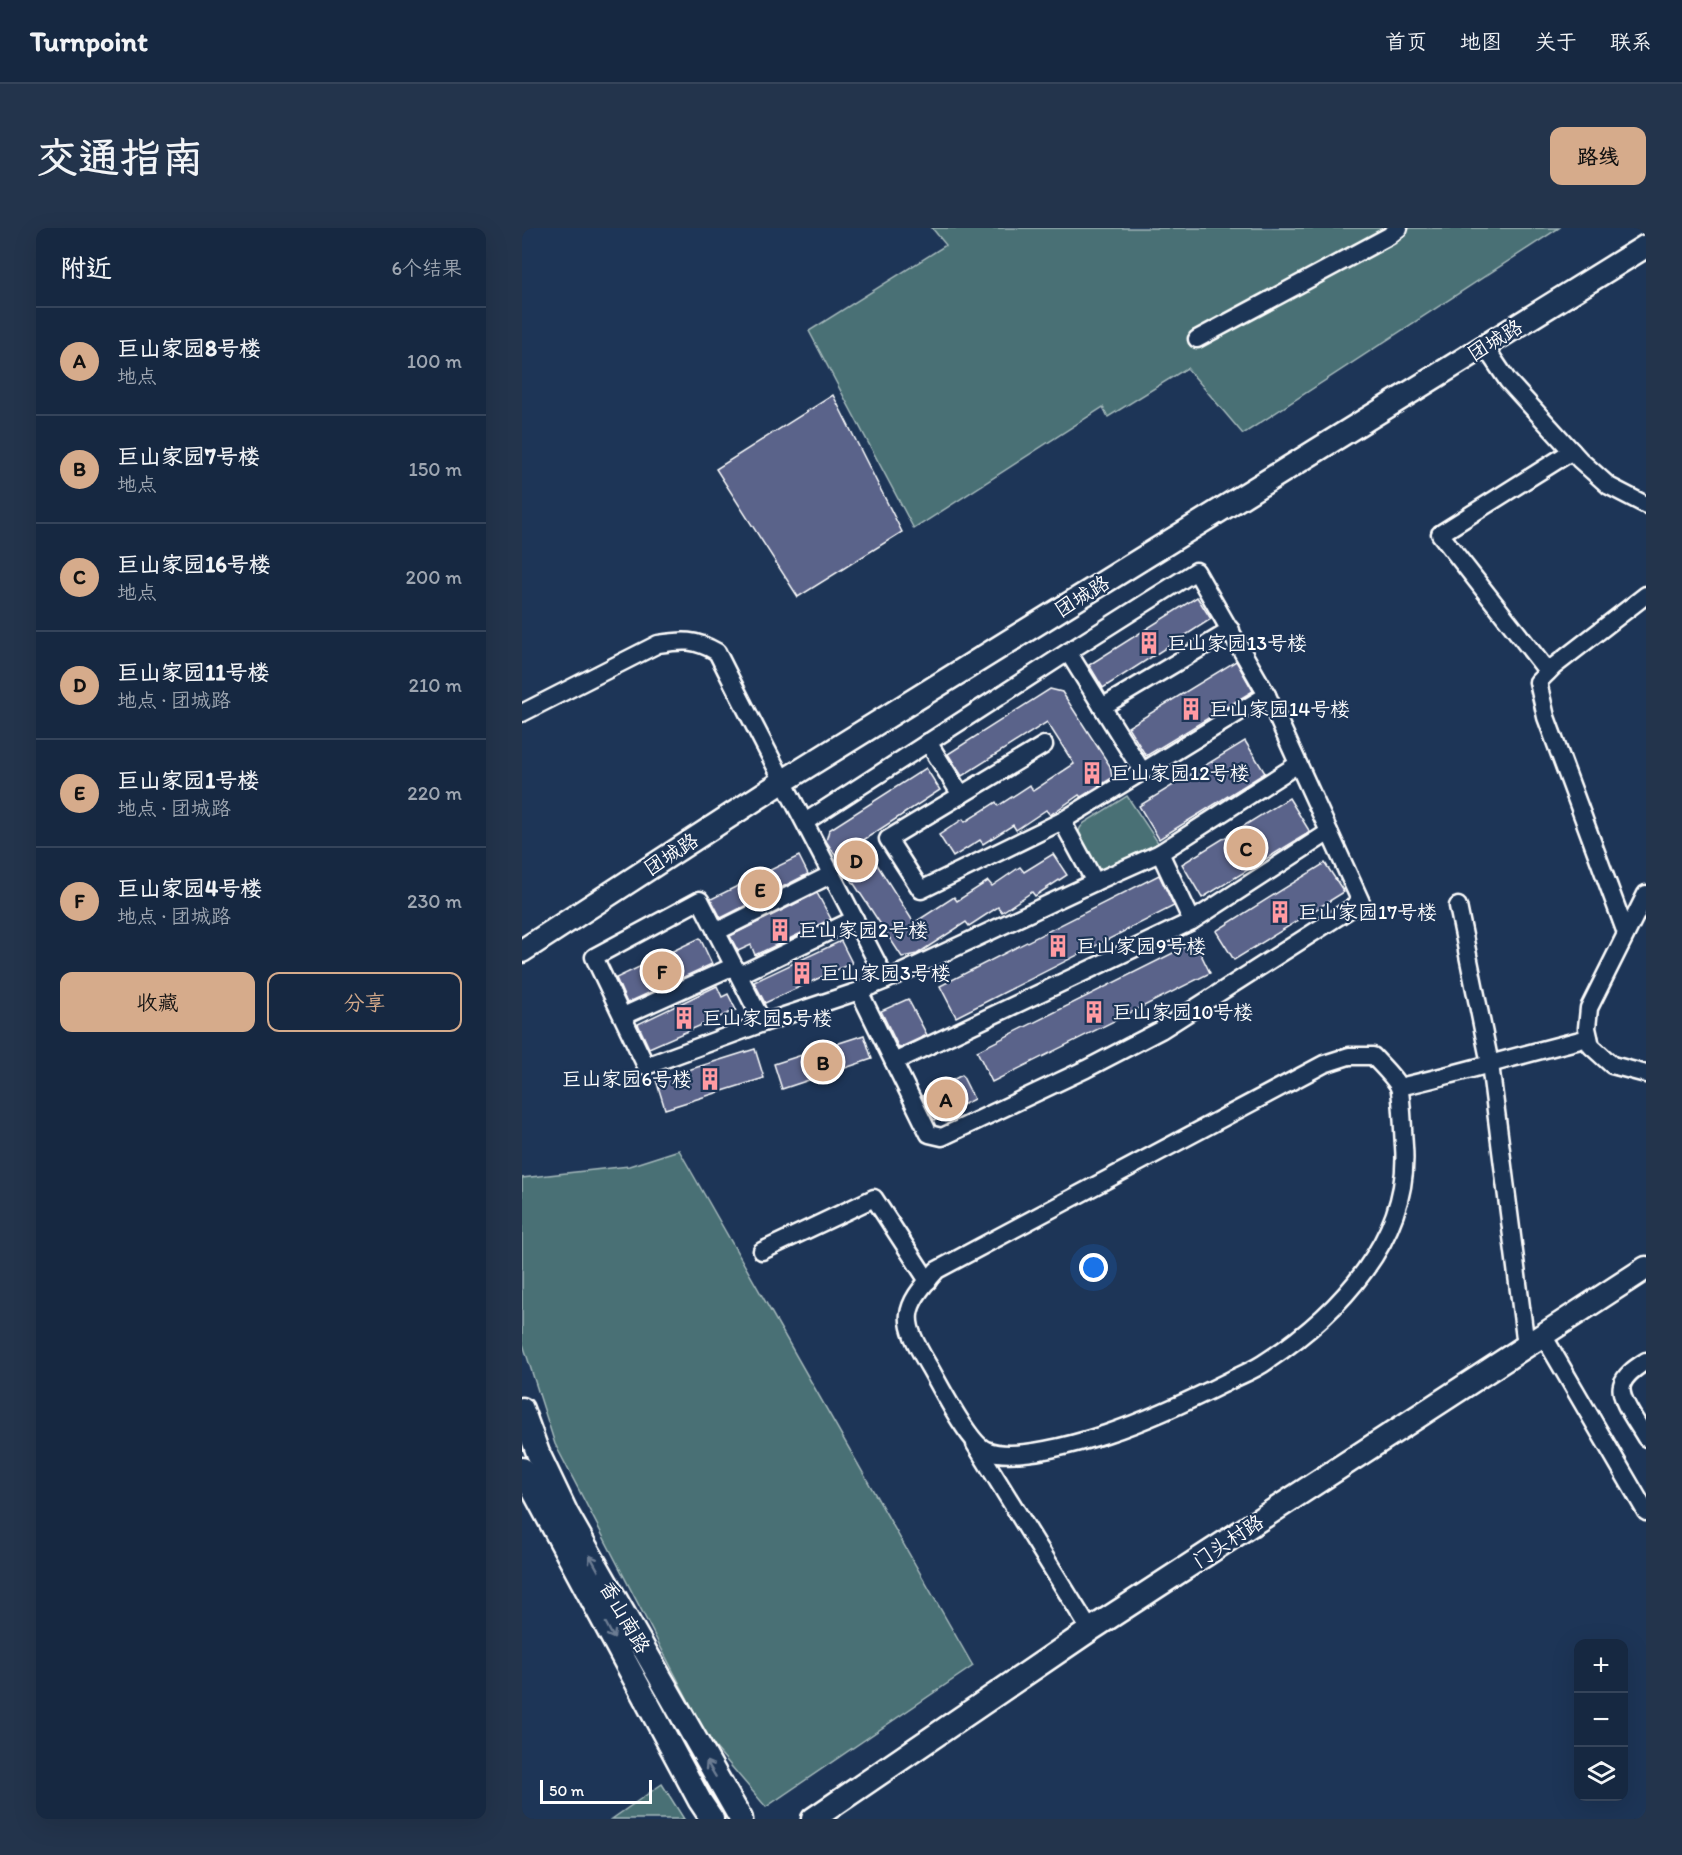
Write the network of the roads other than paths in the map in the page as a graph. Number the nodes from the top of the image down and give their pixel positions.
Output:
1 (1399, 228) edge
2 (1646, 246) edge
3 (1197, 339) dead end
4 (1485, 346) junction
5 (1572, 451) junction
6 (1646, 505) edge
7 (1646, 595) edge
8 (1231, 630) junction
9 (1068, 652) junction
10 (1548, 672) junction
11 (1267, 696) junction
12 (1102, 707) junction
13 (522, 713) edge
14 (928, 742) junction
15 (1044, 745) dead end
16 (1298, 764) junction
17 (1142, 771) junction
18 (782, 782) junction
19 (961, 795) junction
20 (1062, 821) junction
21 (805, 822) junction
22 (1329, 831) junction
23 (1160, 853) junction
24 (832, 874) junction
25 (1095, 882) junction
26 (1646, 894) edge
27 (1458, 906) dead end
28 (855, 919) junction
29 (1192, 921) junction
30 (716, 932) junction
31 (1626, 933) junction
32 (522, 951) edge
33 (736, 971) junction
34 (886, 980) junction
35 (859, 991) junction
36 (622, 1016) junction
37 (763, 1023) junction
38 (1589, 1038) junction
39 (894, 1062) junction
40 (1490, 1064) junction
41 (1646, 1074) edge
42 (1399, 1088) junction
43 (762, 1251) dead end
44 (1646, 1268) edge
45 (928, 1281) junction
46 (1535, 1340) junction
47 (1646, 1361) edge
48 (522, 1409) edge
49 (968, 1433) junction
50 (1646, 1438) edge
51 (522, 1469) edge
52 (1646, 1512) edge
53 (1090, 1630) junction
54 (712, 1819) edge
55 (741, 1819) edge
56 (813, 1819) edge

1 - 3 street
2 - 4 street, 团城路
4 - 5 street
4 - 18 street, 团城路
5 - 6 street
5 - 10 street
7 - 10 street
8 - 9 street
8 - 11 street
8 - 12 street
9 - 12 street
9 - 14 street
10 - 31 street
11 - 16 street
11 - 17 street
12 - 17 street
13 - 18 street
14 - 19 street
14 - 21 street
15 - 19 street
16 - 22 street
16 - 23 street
17 - 20 street
18 - 21 street
18 - 32 street, 团城路
19 - 20 street
20 - 25 street
21 - 24 street
22 - 29 street
22 - 39 street
23 - 25 street
23 - 29 street
24 - 28 street
24 - 30 street
25 - 34 street
26 - 31 street
27 - 40 street
28 - 33 street
28 - 34 street
29 - 39 street
30 - 33 street
30 - 36 street
31 - 38 street
33 - 36 street
33 - 37 street
34 - 35 street
35 - 37 street
35 - 39 street
36 - 37 street
38 - 40 street
38 - 41 street
40 - 42 street
40 - 46 street
42 - 45 street
42 - 49 street
43 - 45 street
44 - 46 street, 门头村路
45 - 49 street
46 - 52 street
46 - 53 street, 门头村路
47 - 50 street
55 -> 48 street, 香山南路
49 - 53 street
51 -> 54 street, 香山南路
53 - 56 street, 门头村路

